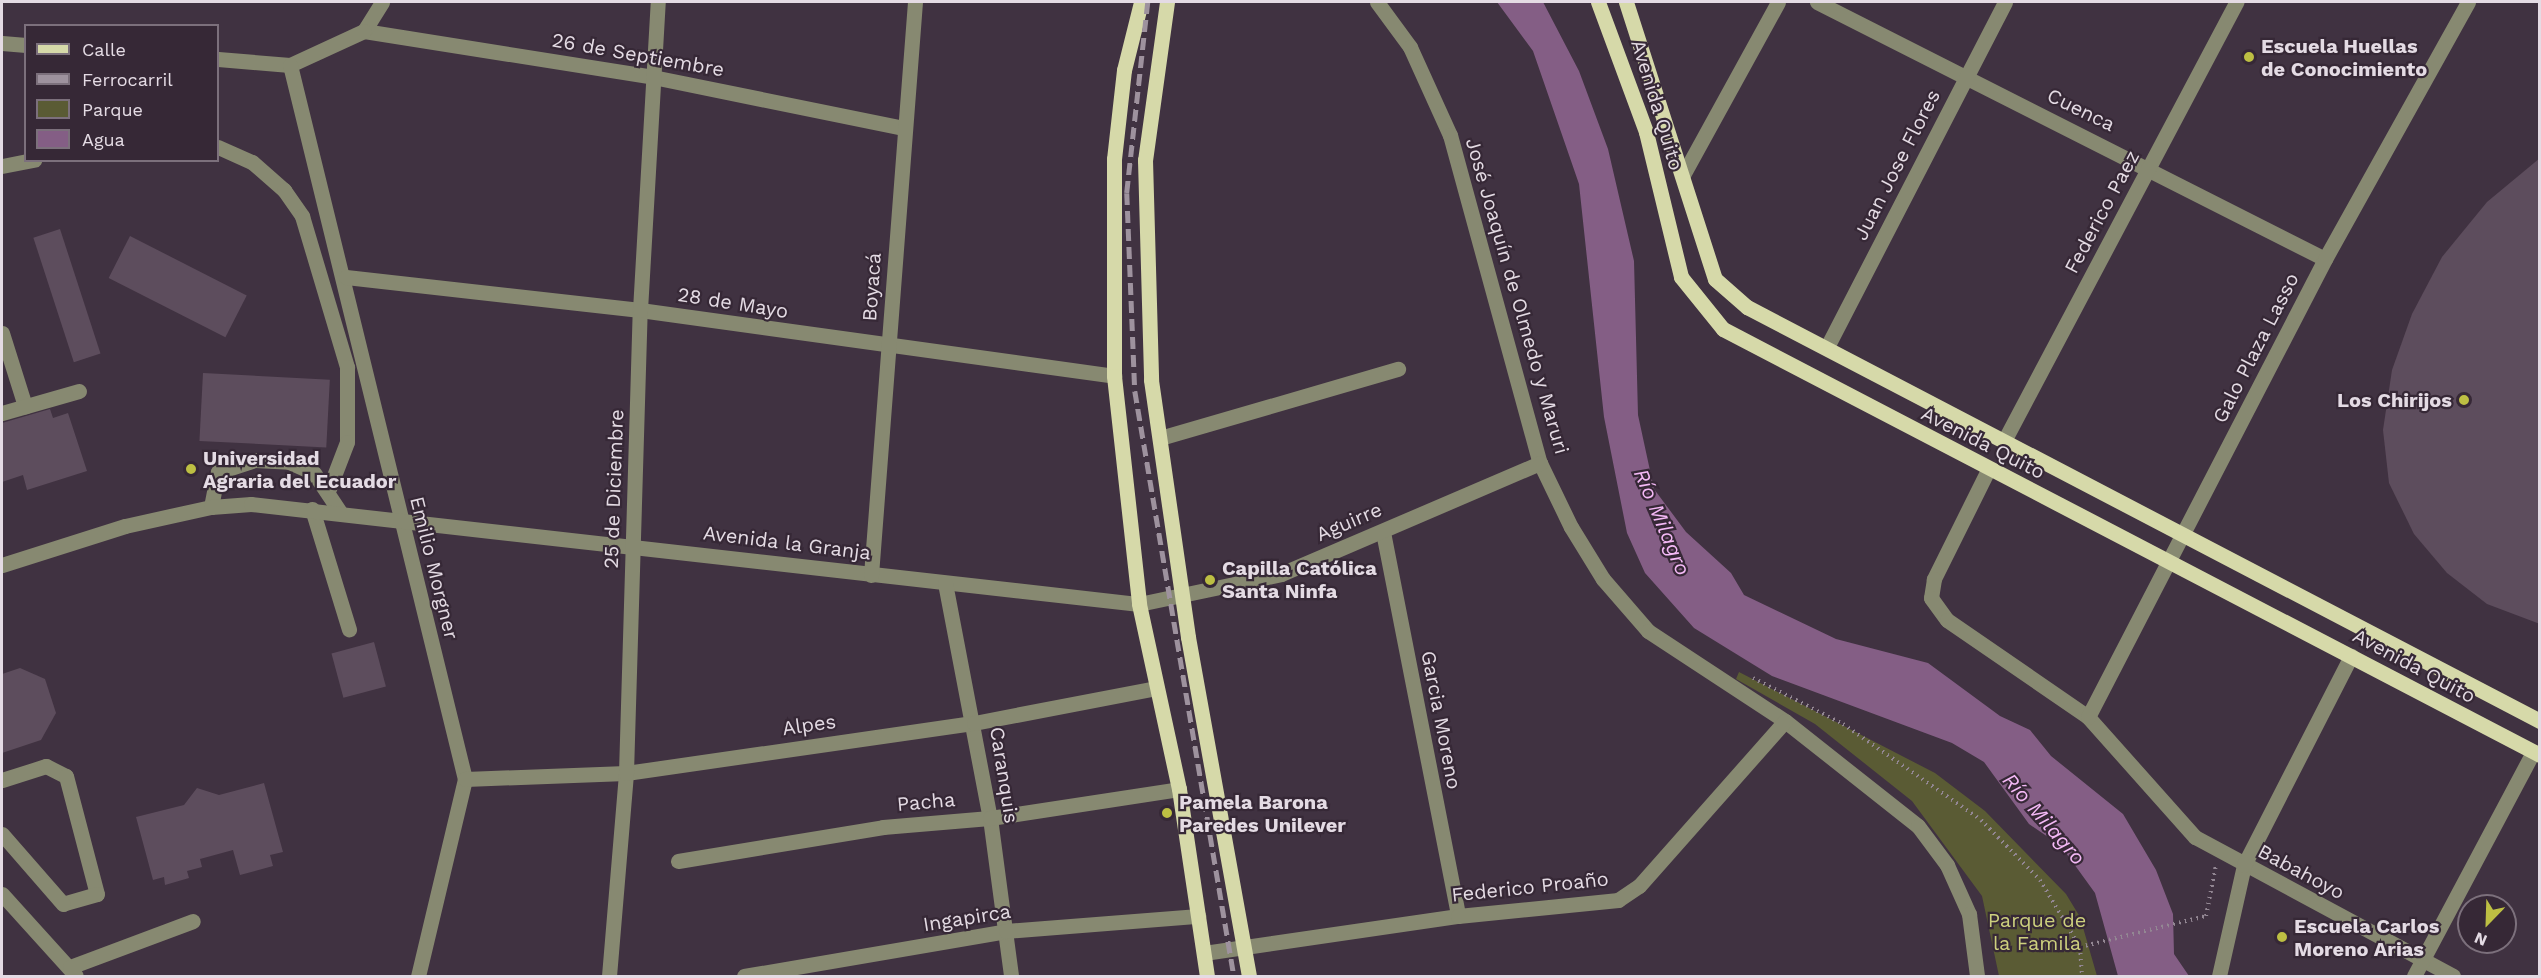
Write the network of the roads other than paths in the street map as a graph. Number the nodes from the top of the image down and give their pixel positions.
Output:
1 (382, 2) edge
2 (658, 2) edge
3 (915, 2) edge
4 (1141, 2) edge
5 (1167, 2) edge
6 (1377, 2) edge
7 (1598, 2) edge
8 (1626, 2) edge
9 (1778, 2) edge
10 (1817, 2) edge
11 (2005, 2) edge
12 (2236, 2) edge
13 (2468, 2) edge
14 (364, 30) junction
15 (2, 43) edge
16 (24, 45) edge
17 (219, 59) edge
18 (290, 65) junction
19 (1965, 76) junction
20 (653, 77) junction
21 (903, 129) junction
22 (219, 147) edge
23 (24, 162) edge
24 (2, 166) edge
25 (2149, 167) junction
26 (1683, 175) junction
27 (2325, 259) junction
28 (346, 277) junction
29 (640, 310) junction
30 (2, 333) edge
31 (1827, 347) junction
32 (889, 348) junction
33 (1398, 369) dead end
34 (1114, 376) junction
35 (79, 390) dead end
36 (25, 406) junction
37 (2, 413) edge
38 (1160, 438) junction
39 (2004, 441) junction
40 (1540, 463) junction
41 (1988, 470) junction
42 (329, 489) junction
43 (211, 507) junction
44 (312, 509) junction
45 (340, 512) junction
46 (400, 518) junction
47 (1383, 531) junction
48 (2182, 538) junction
49 (634, 545) junction
50 (2, 565) edge
51 (2168, 565) junction
52 (871, 575) junction
53 (945, 583) junction
54 (1175, 600) junction
55 (1139, 604) junction
56 (349, 629) dead end
57 (2351, 656) junction
58 (1156, 688) junction
59 (2088, 717) junction
60 (1785, 721) junction
61 (2540, 721) edge
62 (974, 723) junction
63 (2536, 753) edge
64 (626, 773) junction
65 (465, 779) junction
66 (2, 780) edge
67 (1179, 789) junction
68 (990, 818) junction
69 (2, 834) edge
70 (678, 861) dead end
71 (2244, 865) junction
72 (2, 894) edge
73 (1198, 916) junction
74 (1458, 916) junction
75 (193, 921) dead end
76 (1006, 932) junction
77 (1244, 948) junction
78 (1204, 953) junction
79 (2422, 960) junction
80 (801, 971) edge
81 (73, 972) edge
82 (418, 976) edge
83 (609, 976) edge
84 (744, 976) edge
85 (1011, 976) edge
86 (1207, 976) edge
87 (1249, 976) edge
88 (1977, 976) edge
89 (2219, 976) edge
90 (2414, 976) edge
91 (2452, 976) edge

1 - 14 street
2 - 20 street, 25 de Diciembre
3 - 21 street, Boyacá
4 - 34 main road
5 - 38 main road
6 - 40 street, José Joaquín de Olmedo y Maruri
7 - 41 main road, Avenida Quito
8 - 26 main road, Avenida Quito
9 - 26 street
10 - 19 street, Cuenca
11 - 19 street, Juan Jose Flores
12 - 25 street, Federico Paez
13 - 27 street, Galo Plaza Lasso
14 - 18 street
14 - 20 street, 26 de Septiembre
15 - 16 street
17 - 18 street
18 - 28 street, Emilio Morgner
19 - 25 street, Cuenca
19 - 31 street, Juan Jose Flores
20 - 21 street, 26 de Septiembre
20 - 29 street, 25 de Diciembre
21 - 32 street, Boyacá
22 - 42 street
23 - 24 street
25 - 27 street, Cuenca
25 - 39 street, Federico Paez
26 - 31 main road, Avenida Quito
27 - 48 street, Galo Plaza Lasso
28 - 29 street, 28 de Mayo
28 - 46 street, Emilio Morgner
29 - 32 street, 28 de Mayo
29 - 49 street, 25 de Diciembre
30 - 36 street
31 - 39 main road, Avenida Quito
32 - 34 street, 28 de Mayo
32 - 52 street, Boyacá
33 - 38 street
34 - 55 main road
35 - 36 street
36 - 37 street
38 - 54 main road
39 - 48 main road, Avenida Quito
40 - 47 street, Aguirre
40 - 60 street, José Joaquín de Olmedo y Maruri
41 - 51 main road, Avenida Quito
41 - 59 street, Babahoyo
42 - 43 street
42 - 45 street
43 - 44 street, Avenida la Granja
43 - 50 street, Avenida la Granja
44 - 45 street, Avenida la Granja
44 - 56 street
45 - 46 street, Avenida la Granja
46 - 49 street, Avenida la Granja
46 - 65 street, Emilio Morgner
47 - 54 street, Aguirre
47 - 74 street, Garcia Moreno
48 - 51 street, Galo Plaza Lasso
48 - 61 main road, Avenida Quito
49 - 52 street, Avenida la Granja
49 - 64 street, 25 de Diciembre
51 - 57 main road, Avenida Quito
51 - 59 street, Galo Plaza Lasso
52 - 53 street, Avenida la Granja
53 - 55 street, Avenida la Granja
53 - 62 street, Caranquis
54 - 55 street, Avenida la Granja
54 - 77 main road
55 - 58 main road
57 - 63 main road, Avenida Quito
57 - 71 street
58 - 62 street, Alpes
58 - 67 main road
59 - 71 street, Babahoyo
60 - 74 street, Federico Proaño
60 - 88 street, José Joaquín de Olmedo y Maruri
62 - 64 street, Alpes
62 - 68 street, Caranquis
63 - 79 street
64 - 65 street, Alpes
64 - 83 street, 25 de Diciembre
65 - 82 street, Emilio Morgner
66 - 69 street
67 - 68 street, Pacha
67 - 73 main road
68 - 70 street, Pacha
68 - 76 street, Caranquis
71 - 79 street, Babahoyo
71 - 89 street
72 - 81 street
73 - 76 street, Ingapirca
73 - 78 main road
74 - 77 street, Federico Proaño
75 - 81 street
76 - 80 street, Ingapirca
76 - 85 street, Caranquis
77 - 78 street, Federico Proaño
77 - 87 main road
78 - 86 main road
79 - 90 street
79 - 91 street, Babahoyo
80 - 84 street, Ingapirca

